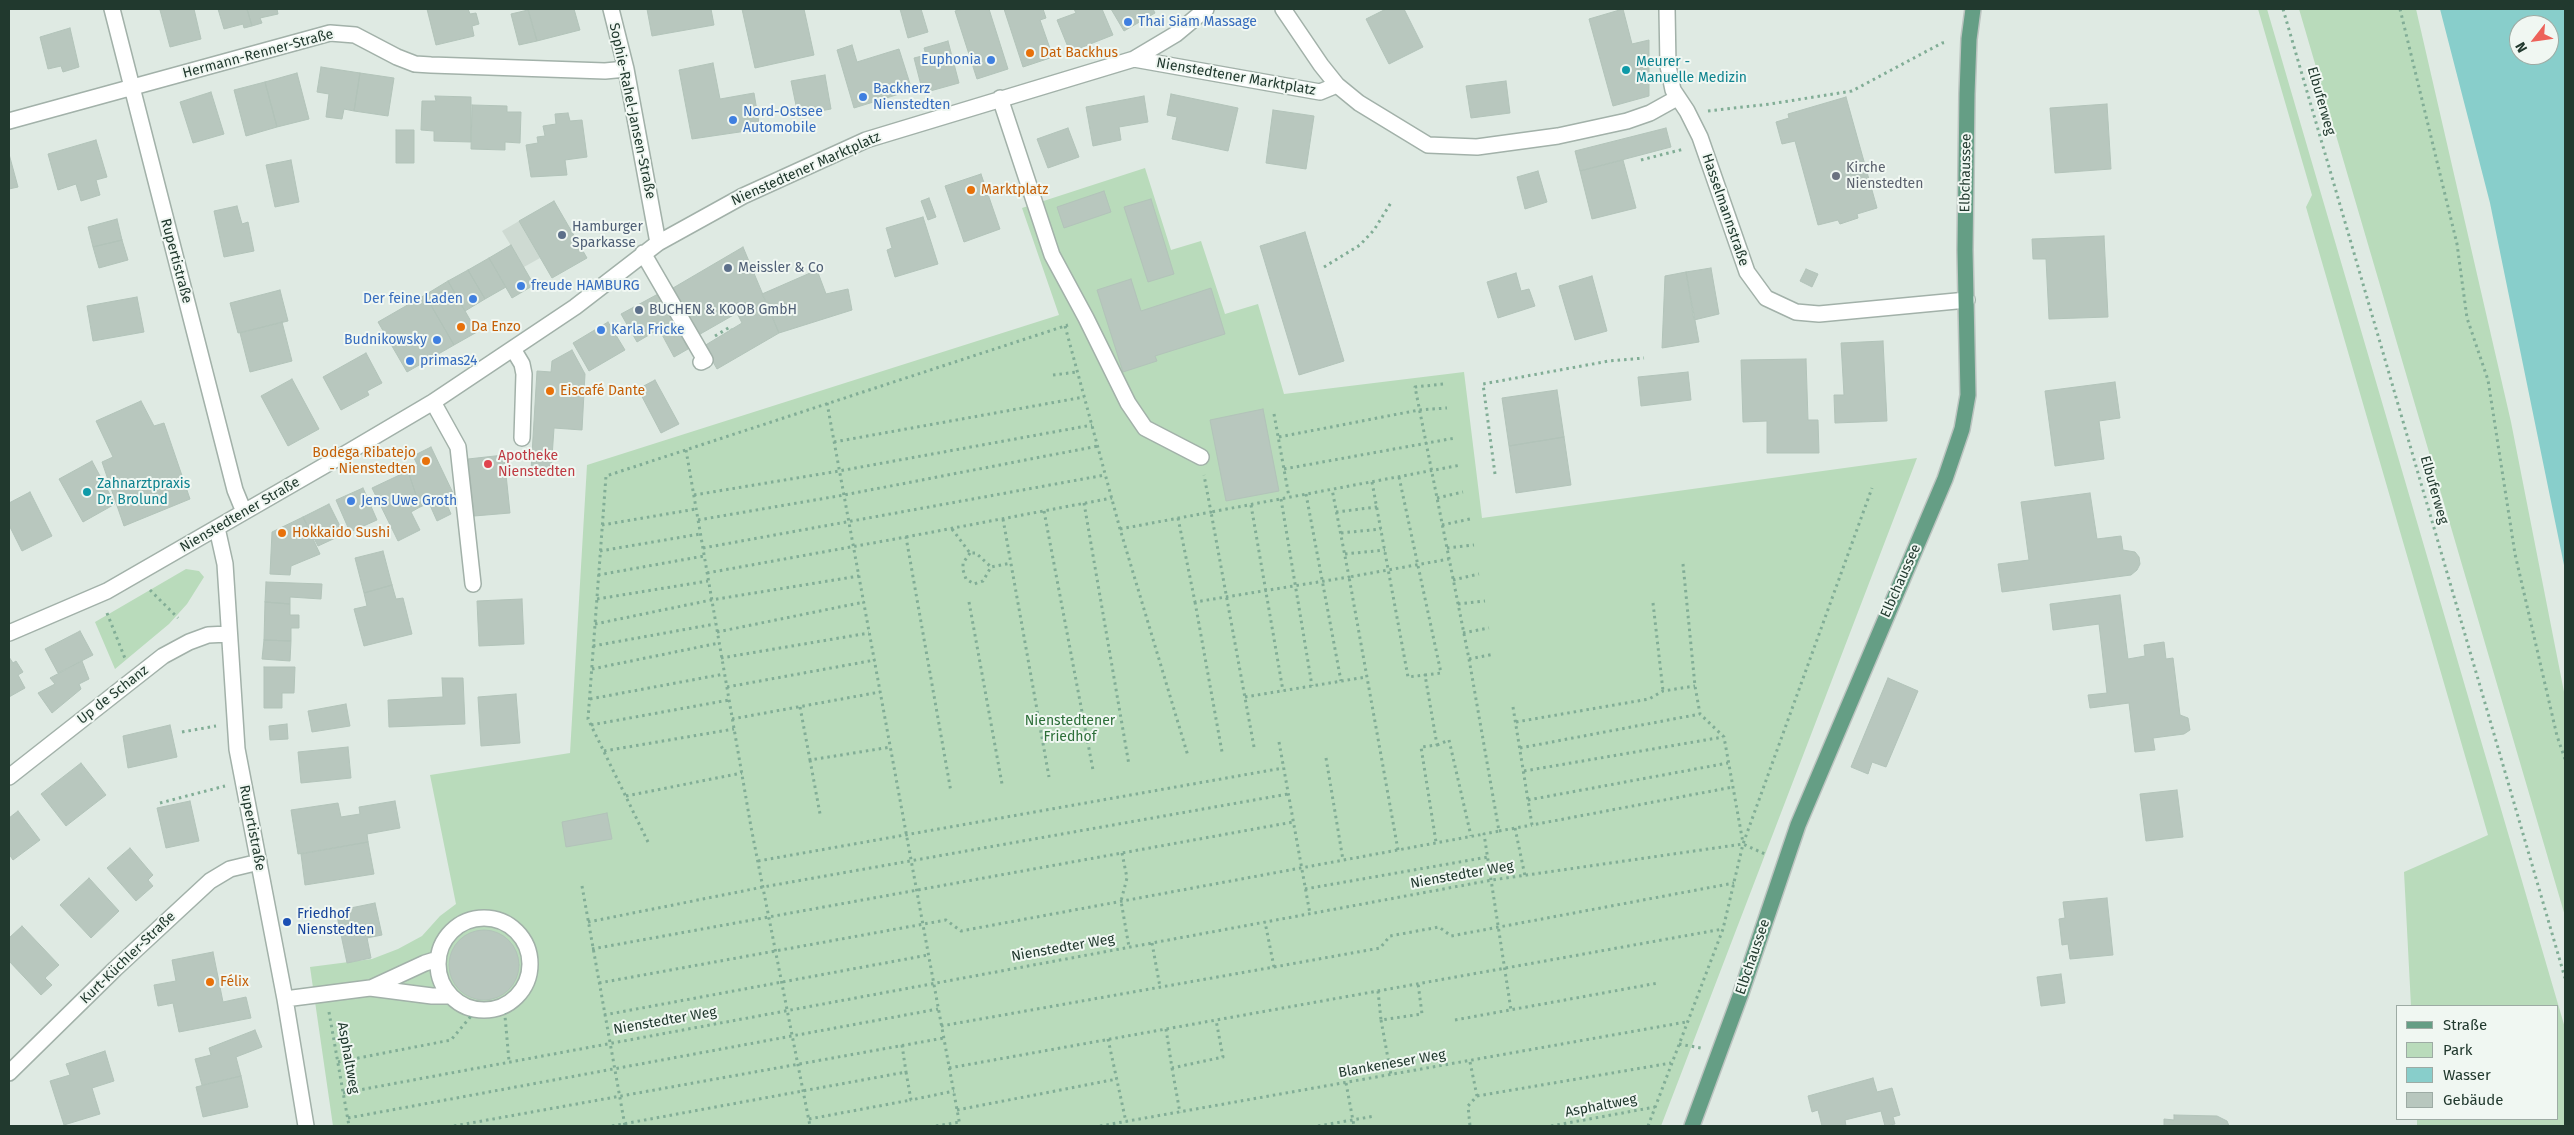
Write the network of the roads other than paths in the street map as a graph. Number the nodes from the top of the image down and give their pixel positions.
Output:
1 (112, 9) edge
2 (611, 9) edge
3 (1206, 9) edge
4 (1283, 9) edge
5 (1667, 9) edge
6 (1973, 9) edge
7 (1134, 59) junction
8 (626, 69) junction
9 (1337, 85) junction
10 (130, 88) junction
11 (1000, 98) junction
12 (1677, 98) junction
13 (9, 121) edge
14 (658, 243) junction
15 (643, 253) junction
16 (1967, 300) junction
17 (513, 349) junction
18 (701, 362) dead end
19 (433, 402) junction
20 (522, 438) dead end
21 (1201, 457) road end
22 (244, 512) junction
23 (217, 528) junction
24 (473, 584) dead end
25 (9, 633) edge
26 (228, 634) junction
27 (9, 777) edge
28 (259, 862) junction
29 (438, 959) junction
30 (370, 988) junction
31 (451, 996) junction
32 (285, 999) junction
33 (9, 1073) edge
34 (306, 1126) edge
35 (1692, 1126) edge

1 - 10 street, Rupertistraße
2 - 8 street, Sophie-Rahel-Jansen-Straße
3 - 7 street, Nienstedtener Marktplatz
4 - 9 street, Nienstedtener Marktplatz
5 - 12 street, Hasselmannstraße
6 - 16 main road, Elbchaussee
7 - 9 street, Nienstedtener Marktplatz
7 - 11 street, Nienstedtener Marktplatz
8 - 10 street, Hermann-Renner-Straße
8 - 14 street, Sophie-Rahel-Jansen-Straße
9 - 12 street, Nienstedtener Marktplatz
10 - 13 street, Hermann-Renner-Straße
10 - 22 street, Rupertistraße
11 - 14 street, Nienstedtener Marktplatz
11 - 21 street
12 - 16 street, Hasselmannstraße
14 - 15 street, Nienstedtener Straße
15 - 17 street, Nienstedtener Straße
15 - 18 street
16 - 35 main road, Elbchaussee
17 - 19 street, Nienstedtener Straße
17 - 20 street
19 - 22 street, Nienstedtener Straße
19 - 24 street
22 - 23 street, Nienstedtener Straße
23 - 25 street, Nienstedtener Straße
23 - 26 street, Rupertistraße
26 - 27 street, Up de Schanz
26 - 28 street, Rupertistraße
28 - 32 street, Rupertistraße
28 - 33 street, Kurt-Küchler-Straße
29 - 30 street
29 - 31 street
29 - 31 street
30 - 31 street
30 - 32 street
32 - 34 street, Rupertistraße

